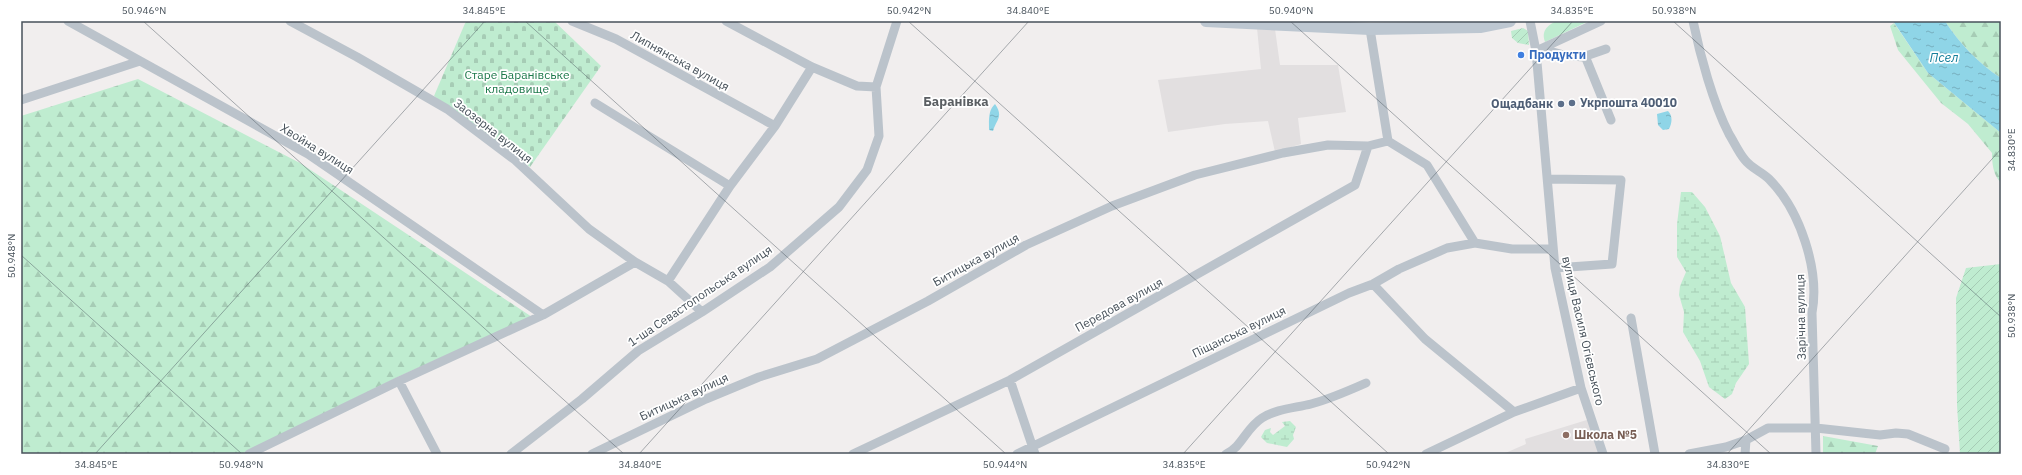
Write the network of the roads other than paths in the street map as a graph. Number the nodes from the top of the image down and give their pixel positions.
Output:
1 (68, 21) edge
2 (290, 21) edge
3 (572, 21) edge
4 (726, 21) edge
5 (897, 21) edge
6 (1206, 21) edge
7 (1510, 21) edge
8 (1530, 21) edge
9 (1601, 21) edge
10 (1693, 21) edge
11 (1481, 23) edge
12 (1370, 29) junction
13 (1606, 49) dead end
14 (1539, 50) junction
15 (1585, 56) junction
16 (140, 61) junction
17 (812, 67) junction
18 (876, 87) junction
19 (21, 100) edge
20 (595, 102) dead end
21 (1611, 120) dead end
22 (775, 126) junction
23 (1388, 141) junction
24 (1368, 146) junction
25 (1548, 179) junction
26 (730, 186) junction
27 (1475, 243) junction
28 (1552, 249) junction
29 (634, 262) junction
30 (1555, 268) junction
31 (668, 281) junction
32 (1373, 284) junction
33 (702, 312) junction
34 (543, 315) junction
35 (1631, 318) dead end
36 (1010, 380) junction
37 (399, 381) junction
38 (1366, 383) dead end
39 (1581, 388) junction
40 (1514, 412) junction
41 (1816, 428) junction
42 (1746, 440) junction
43 (1945, 449) dead end
44 (1034, 450) edge
45 (249, 454) edge
46 (437, 454) edge
47 (510, 454) edge
48 (592, 454) edge
49 (853, 454) edge
50 (1016, 454) edge
51 (1226, 454) edge
52 (1426, 454) edge
53 (1603, 454) edge
54 (1655, 454) edge
55 (1689, 454) edge
56 (1746, 454) edge
57 (1816, 454) edge

1 - 16 street, Хвойна вулиця
2 - 29 street, Заозерна вулиця
3 - 22 street, Липнянська вулиця
4 - 17 street
5 - 18 street, 1-ша Севастопольська вулиця
6 - 12 main road
7 - 11 main road
8 - 14 street, вулиця Василя Огієвського
9 - 14 street
10 - 41 street, Зарічна вулиця
11 - 12 main road
12 - 23 street
13 - 15 street
14 - 15 street
14 - 25 street, вулиця Василя Огієвського
15 - 21 street
16 - 19 street
16 - 34 street, Хвойна вулиця
17 - 18 street
17 - 22 street
18 - 33 street, 1-ша Севастопольська вулиця
20 - 26 street
22 - 26 street
23 - 24 street, Битицька вулиця
23 - 27 street
24 - 36 street, Передова вулиця
24 - 48 street, Битицька вулиця
25 - 28 street, вулиця Василя Огієвського
25 - 30 street
26 - 31 street
27 - 28 street, Піщанська вулиця
27 - 32 street, Піщанська вулиця
28 - 30 street, вулиця Василя Огієвського
29 - 31 street, Заозерна вулиця
29 - 34 street
30 - 39 street, вулиця Василя Огієвського
31 - 33 street, Заозерна вулиця
32 - 40 street
32 - 44 street, Піщанська вулиця
33 - 47 street, 1-ша Севастопольська вулиця
34 - 37 street
35 - 54 street
36 - 44 street
36 - 49 street, Передова вулиця
37 - 45 street
37 - 46 street
38 - 51 street
39 - 40 street
39 - 53 street, вулиця Василя Огієвського
40 - 52 street
41 - 42 street
41 - 43 street
41 - 57 street, Зарічна вулиця
42 - 55 street
42 - 56 street
44 - 50 street, Піщанська вулиця

